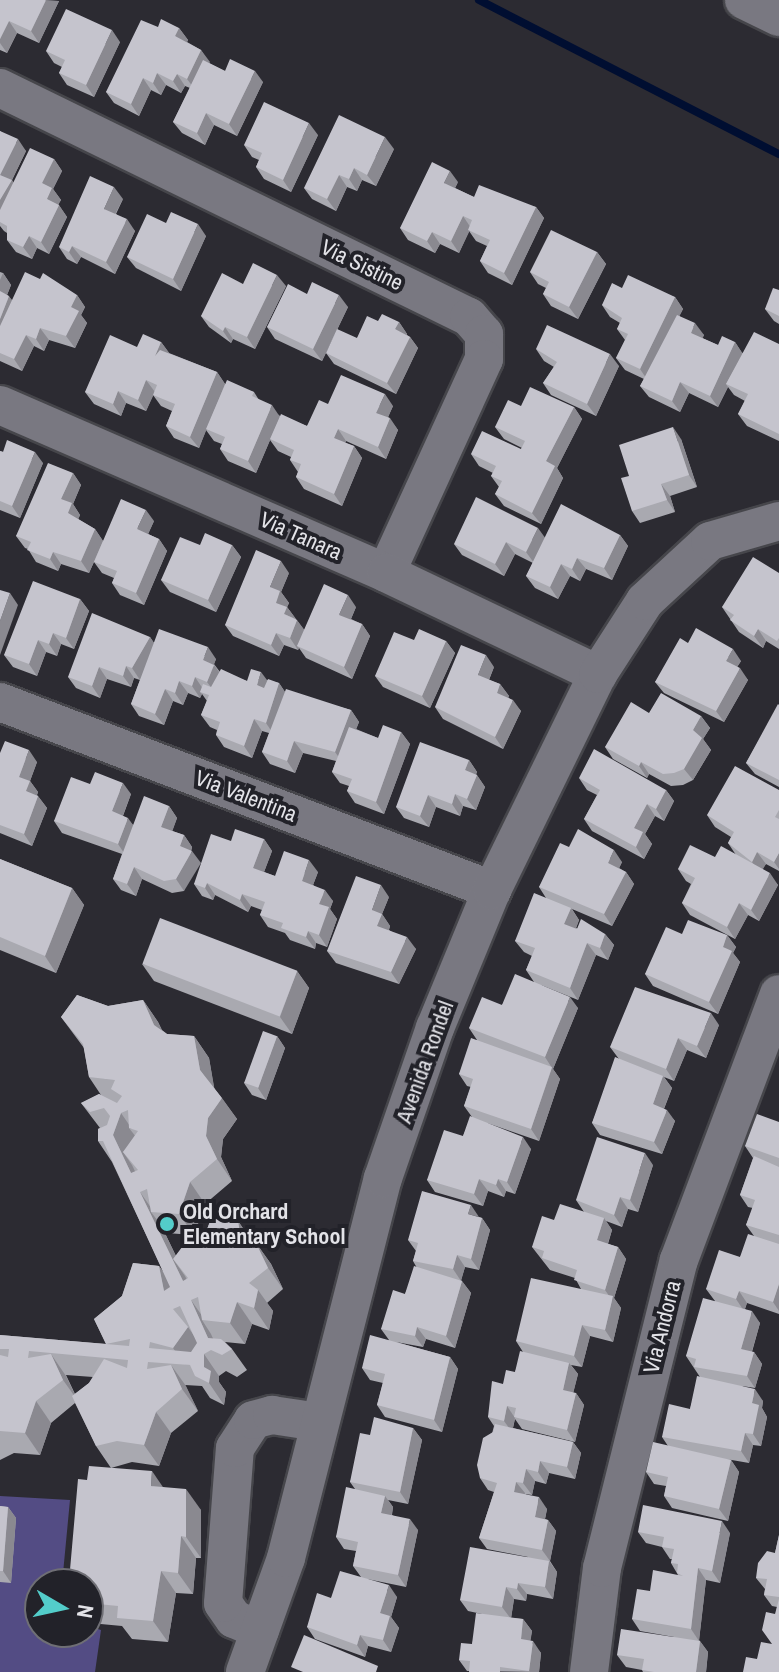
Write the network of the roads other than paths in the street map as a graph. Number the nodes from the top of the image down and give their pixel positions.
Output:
1 (744, 0) edge
2 (779, 17) edge
3 (0, 88) edge
4 (0, 405) edge
5 (761, 525) edge
6 (386, 573) junction
7 (598, 674) junction
8 (0, 702) edge
9 (492, 890) junction
10 (779, 994) edge
11 (319, 1422) junction
12 (260, 1630) junction
13 (245, 1672) edge
14 (589, 1672) edge

1 - 2 street
3 - 6 street, Via Sistine
4 - 6 street, Via Tanara
5 - 7 street, Avenida Rondel
6 - 7 street, Via Tanara
7 - 9 street, Avenida Rondel
8 - 9 street, Via Valentina
9 - 11 street, Avenida Rondel
10 - 14 street, Via Andorra
11 - 12 street, Avenida Rondel
11 - 12 street
12 - 13 street, Avenida Rondel

